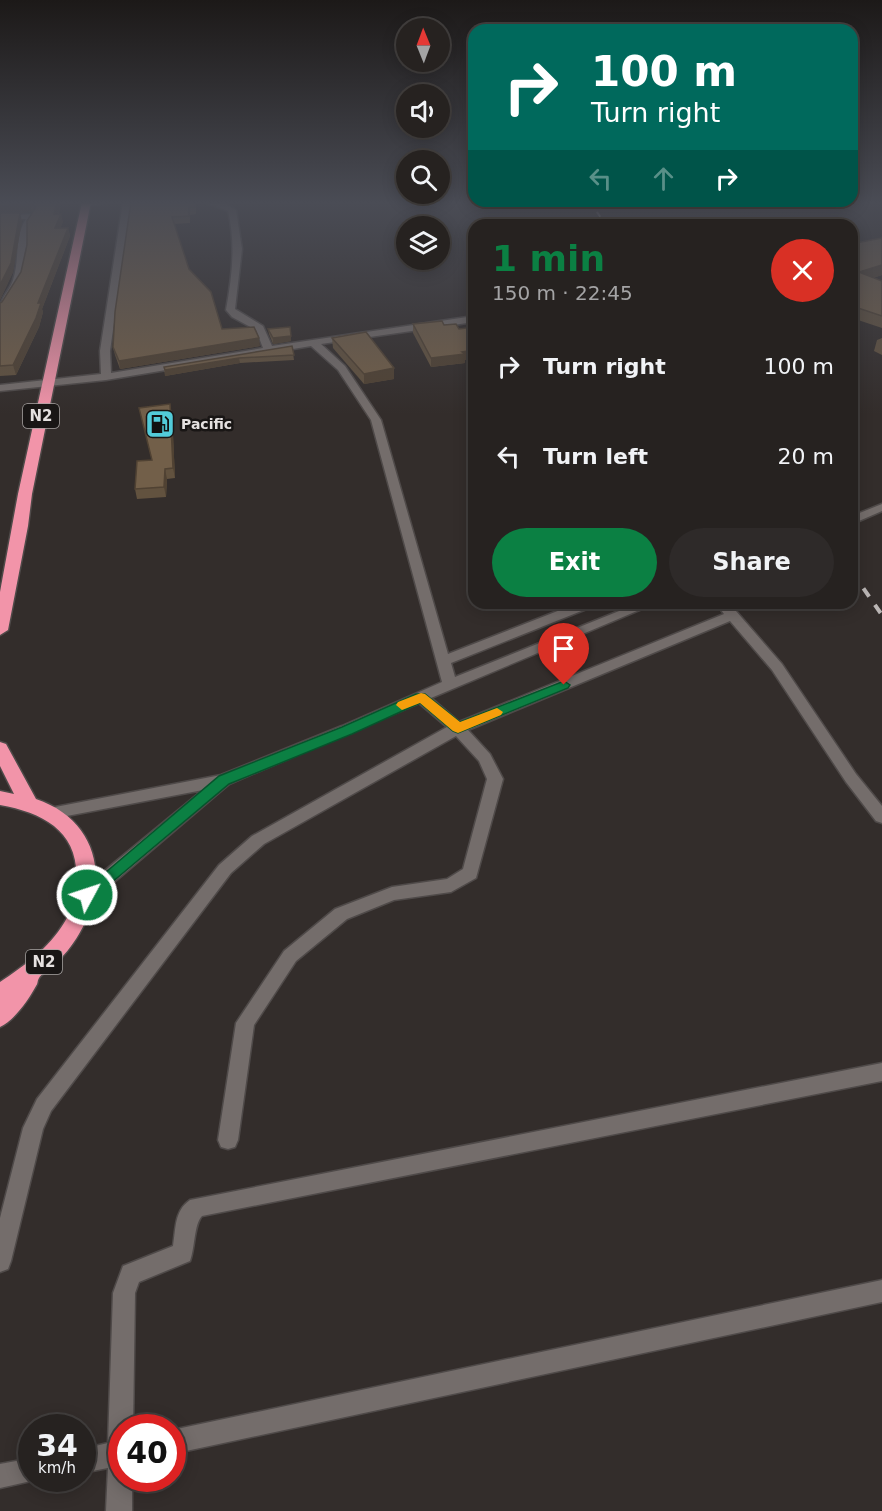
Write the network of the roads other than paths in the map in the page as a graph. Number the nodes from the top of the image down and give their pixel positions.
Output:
1 (18, 273) edge
2 (72, 273) edge
3 (117, 273) edge
4 (237, 273) edge
5 (0, 309) edge
6 (468, 320) edge
7 (315, 344) junction
8 (269, 350) junction
9 (106, 377) junction
10 (49, 385) junction
11 (0, 388) edge
12 (882, 507) edge
13 (858, 517) edge
14 (574, 609) edge
15 (635, 609) edge
16 (728, 609) edge
17 (733, 615) junction
18 (0, 630) edge
19 (444, 661) junction
20 (450, 684) junction
21 (421, 697) junction
22 (458, 728) junction
23 (0, 748) edge
24 (224, 780) junction
25 (0, 798) edge
26 (28, 803) junction
27 (51, 813) junction
28 (882, 818) edge
29 (87, 895) junction
30 (38, 968) junction
31 (0, 993) edge
32 (0, 1017) edge
33 (882, 1072) edge
34 (228, 1140) dead end
35 (0, 1261) edge
36 (882, 1292) edge
37 (121, 1414) edge
38 (186, 1439) edge
39 (18, 1473) edge
40 (0, 1476) edge
41 (119, 1492) edge
42 (119, 1511) edge

1 - 5 street
2 - 10 highway, N2
3 - 9 street
4 - 8 street
6 - 7 street
7 - 8 street
7 - 19 street
8 - 9 street
9 - 10 street
10 - 11 street
10 - 18 highway, N2
12 - 13 street
14 - 19 street
15 - 20 street
16 - 17 street
17 - 22 street
17 - 28 street
19 - 20 street
20 - 21 street
21 - 22 street
21 - 24 street
22 - 34 street
22 - 35 street
23 - 26 highway
24 - 27 street
24 - 29 street
25 - 26 highway, N2
26 - 27 highway, N2
27 - 29 highway, N2
29 - 30 highway, N2
30 - 31 highway, N2
30 - 32 highway, N2
33 - 37 street
36 - 38 street
39 - 40 street
41 - 42 street

